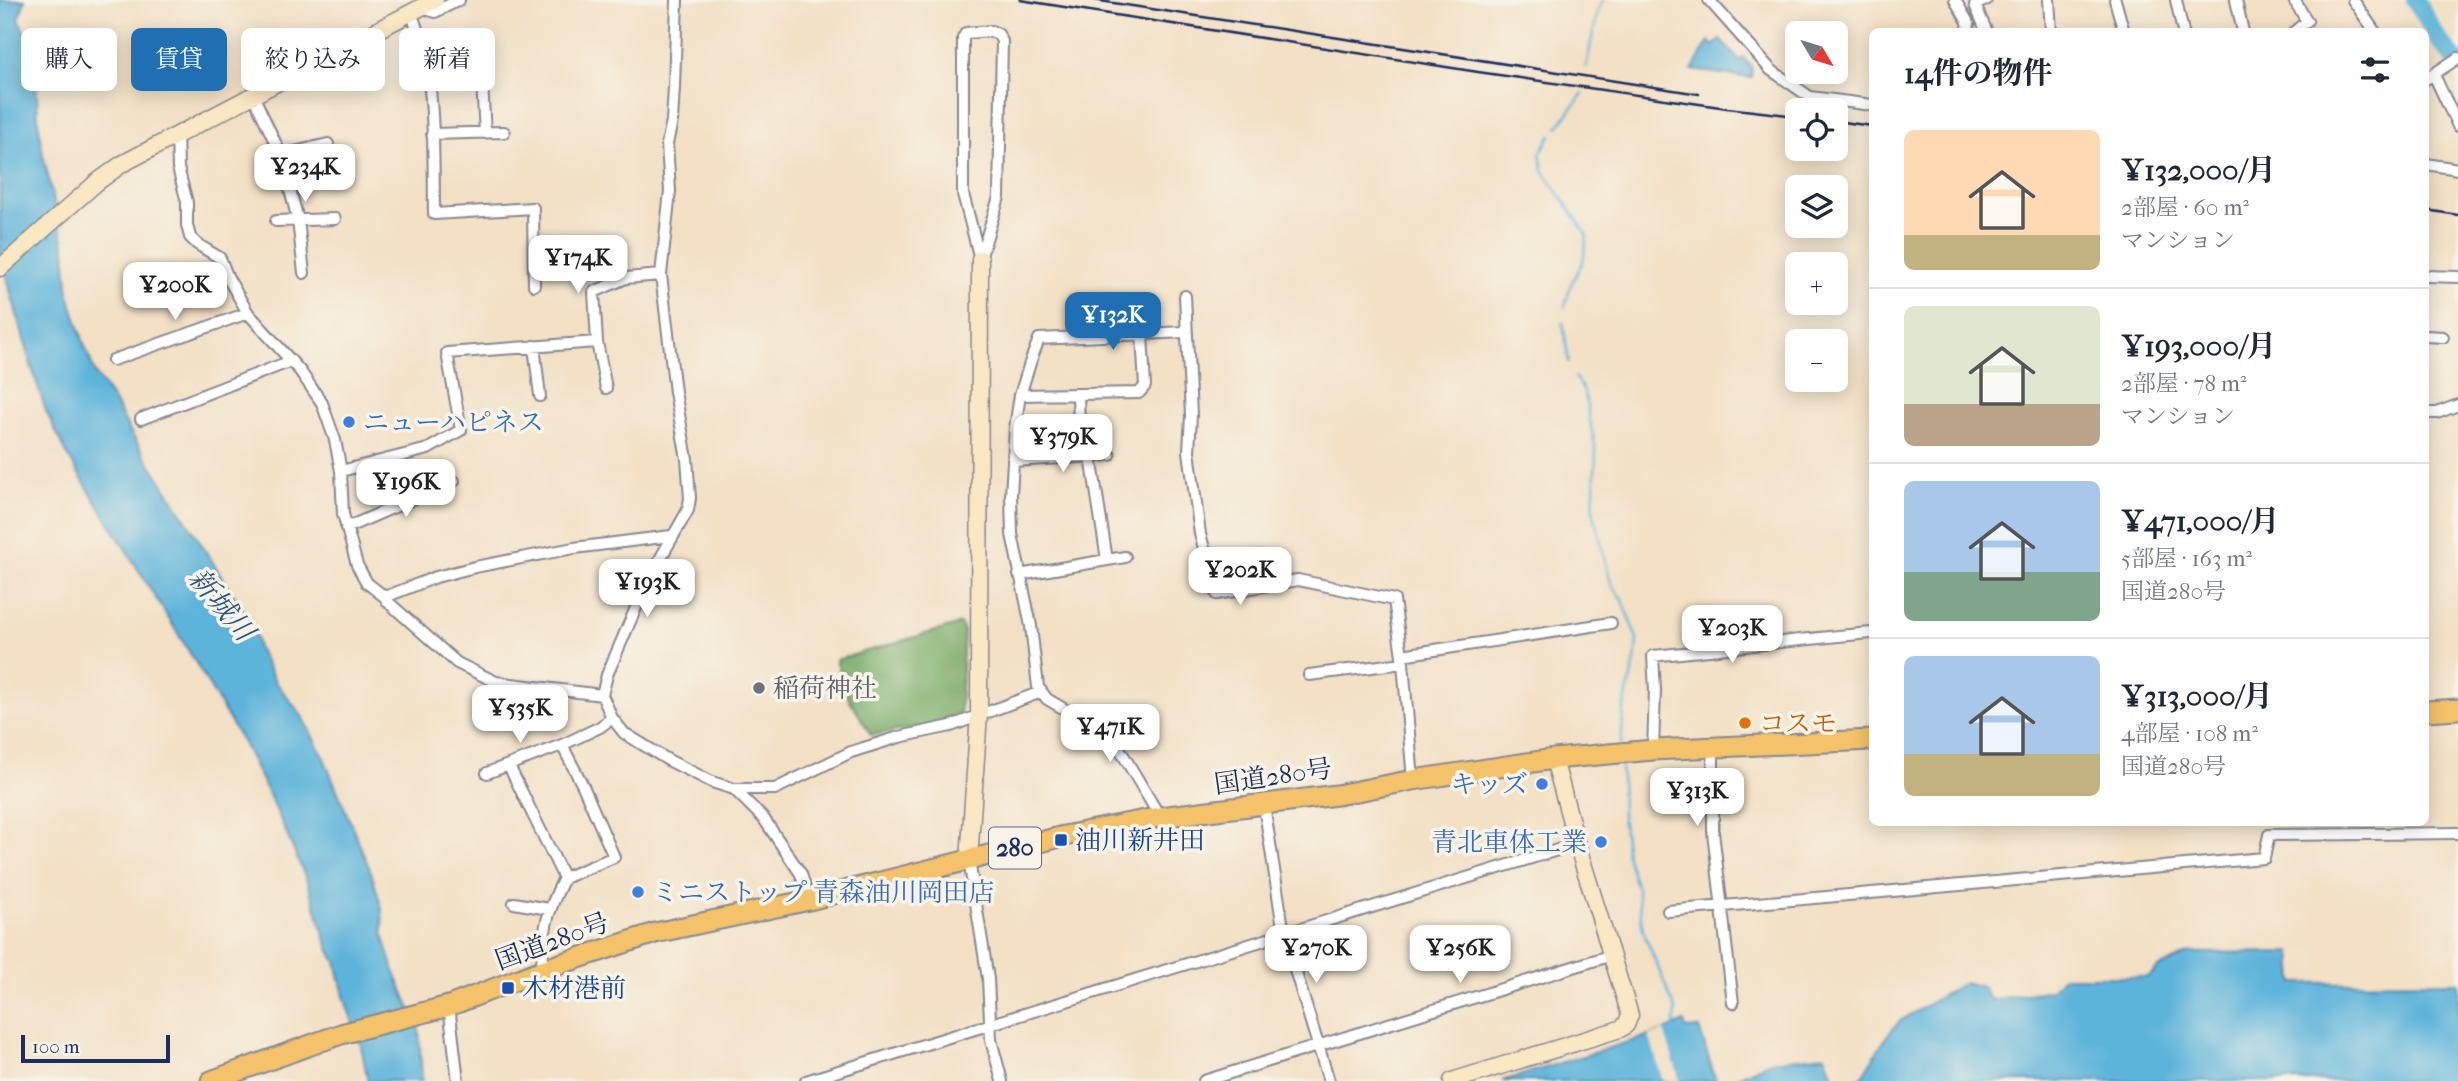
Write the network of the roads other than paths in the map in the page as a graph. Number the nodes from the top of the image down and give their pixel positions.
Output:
1 (459, 0) edge
2 (677, 0) edge
3 (1709, 0) edge
4 (1955, 0) edge
5 (1986, 0) edge
6 (2049, 0) edge
7 (2115, 0) edge
8 (2176, 0) edge
9 (2236, 0) edge
10 (2294, 0) edge
11 (2353, 0) edge
12 (422, 7) edge
13 (2307, 22) junction
14 (1968, 28) edge
15 (1985, 28) edge
16 (2051, 28) edge
17 (2123, 28) edge
18 (2182, 28) edge
19 (2242, 28) edge
20 (2299, 28) edge
21 (2311, 28) edge
22 (2372, 28) edge
23 (2458, 58) edge
24 (2434, 75) edge
25 (482, 91) edge
26 (253, 95) junction
27 (1869, 105) edge
28 (2458, 126) edge
29 (504, 132) dead end
30 (177, 133) junction
31 (485, 133) junction
32 (432, 134) junction
33 (328, 144) dead end
34 (281, 155) junction
35 (2429, 165) edge
36 (2458, 170) edge
37 (335, 219) dead end
38 (298, 220) junction
39 (276, 221) dead end
40 (980, 259) junction
41 (0, 268) edge
42 (304, 273) dead end
43 (661, 275) junction
44 (2429, 276) edge
45 (2458, 277) edge
46 (534, 285) dead end
47 (1185, 296) dead end
48 (248, 313) junction
49 (1185, 332) junction
50 (1142, 335) junction
51 (2429, 337) edge
52 (2444, 337) dead end
53 (597, 342) junction
54 (534, 346) junction
55 (113, 360) dead end
56 (291, 361) junction
57 (606, 388) dead end
58 (1020, 395) junction
59 (1078, 395) junction
60 (540, 396) dead end
61 (2458, 405) edge
62 (2429, 413) edge
63 (141, 419) dead end
64 (1110, 455) dead end
65 (1086, 457) junction
66 (1013, 461) junction
67 (341, 471) junction
68 (454, 481) dead end
69 (346, 528) junction
70 (671, 536) junction
71 (1125, 557) dead end
72 (1107, 560) junction
73 (1019, 575) junction
74 (385, 597) junction
75 (1611, 623) dead end
76 (1869, 633) edge
77 (1402, 659) junction
78 (1309, 675) dead end
79 (1041, 692) junction
80 (602, 695) junction
81 (2458, 709) edge
82 (2429, 711) edge
83 (979, 714) junction
84 (612, 718) junction
85 (1869, 740) edge
86 (562, 745) junction
87 (1713, 748) junction
88 (1653, 750) junction
89 (1554, 759) junction
90 (509, 766) junction
91 (487, 773) dead end
92 (1413, 780) junction
93 (734, 789) junction
94 (1264, 805) junction
95 (1160, 817) junction
96 (2405, 828) edge
97 (2458, 833) edge
98 (1577, 844) junction
99 (969, 860) junction
100 (564, 877) junction
101 (809, 900) junction
102 (514, 903) dead end
103 (1722, 906) junction
104 (549, 909) junction
105 (1668, 911) dead end
106 (1284, 934) junction
107 (1612, 955) junction
108 (542, 970) junction
109 (1733, 1003) dead end
110 (449, 1006) junction
111 (990, 1026) junction
112 (1318, 1046) junction
113 (211, 1081) edge
114 (458, 1081) edge
115 (806, 1081) edge
116 (1002, 1081) edge
117 (1204, 1081) edge
118 (1329, 1081) edge
119 (1452, 1081) edge

1 - 12 street
2 - 43 street
3 - 27 street
4 - 14 street
5 - 15 street
6 - 16 street
7 - 17 street
8 - 18 street
9 - 19 street
10 - 13 street
11 - 22 street
12 - 26 street
12 - 32 street
13 - 20 street
13 - 21 street
23 - 24 street
24 - 28 street
25 - 31 street
26 - 30 street
26 - 34 street
29 - 31 street
30 - 41 street
30 - 48 street
31 - 32 street
32 - 46 street
33 - 34 street
34 - 38 street
35 - 36 street
37 - 38 street
38 - 39 street
38 - 42 street
40 - 40 street
40 - 83 street
43 - 53 street
43 - 70 street
44 - 45 street
47 - 49 street
48 - 55 street
48 - 56 street
49 - 50 street
49 - 77 street
50 - 58 street
50 - 59 street
51 - 52 street
53 - 54 street
53 - 57 street
54 - 60 street
54 - 67 street
56 - 63 street
56 - 67 street
58 - 59 street
58 - 66 street
59 - 65 street
61 - 62 street
64 - 65 street
65 - 66 street
65 - 72 street
66 - 73 street
67 - 69 street
68 - 69 street
69 - 74 street
70 - 74 street
70 - 80 street
71 - 72 street
72 - 73 street
73 - 79 street
74 - 80 street
75 - 77 street
76 - 88 street
77 - 78 street
77 - 92 street
79 - 83 street
79 - 95 street
80 - 84 street
81 - 82 highway
83 - 93 street
83 - 99 street
84 - 86 street
84 - 93 street
85 - 87 highway, 国道280号 / 280
86 - 90 street
86 - 100 street
87 - 88 highway, 国道280号 / 280
87 - 103 street
88 - 89 highway, 国道280号 / 280
89 - 92 highway, 国道280号 / 280
89 - 98 street
90 - 91 street
90 - 100 street
92 - 94 highway, 国道280号 / 280
93 - 101 street
94 - 95 highway, 国道280号 / 280
94 - 106 street
95 - 99 highway, 国道280号 / 280
96 - 97 street
96 - 103 street
98 - 106 street
98 - 107 street
99 - 101 highway, 国道280号 / 280
99 - 111 street
100 - 104 street
101 - 108 highway, 国道280号 / 280
102 - 104 street
103 - 105 street
103 - 109 street
104 - 108 street
106 - 111 street
106 - 112 street
107 - 112 street
107 - 119 street
108 - 110 highway, 国道280号 / 280
110 - 113 highway, 国道280号 / 280
110 - 114 street
111 - 115 street
111 - 116 street
112 - 117 street
112 - 118 street

